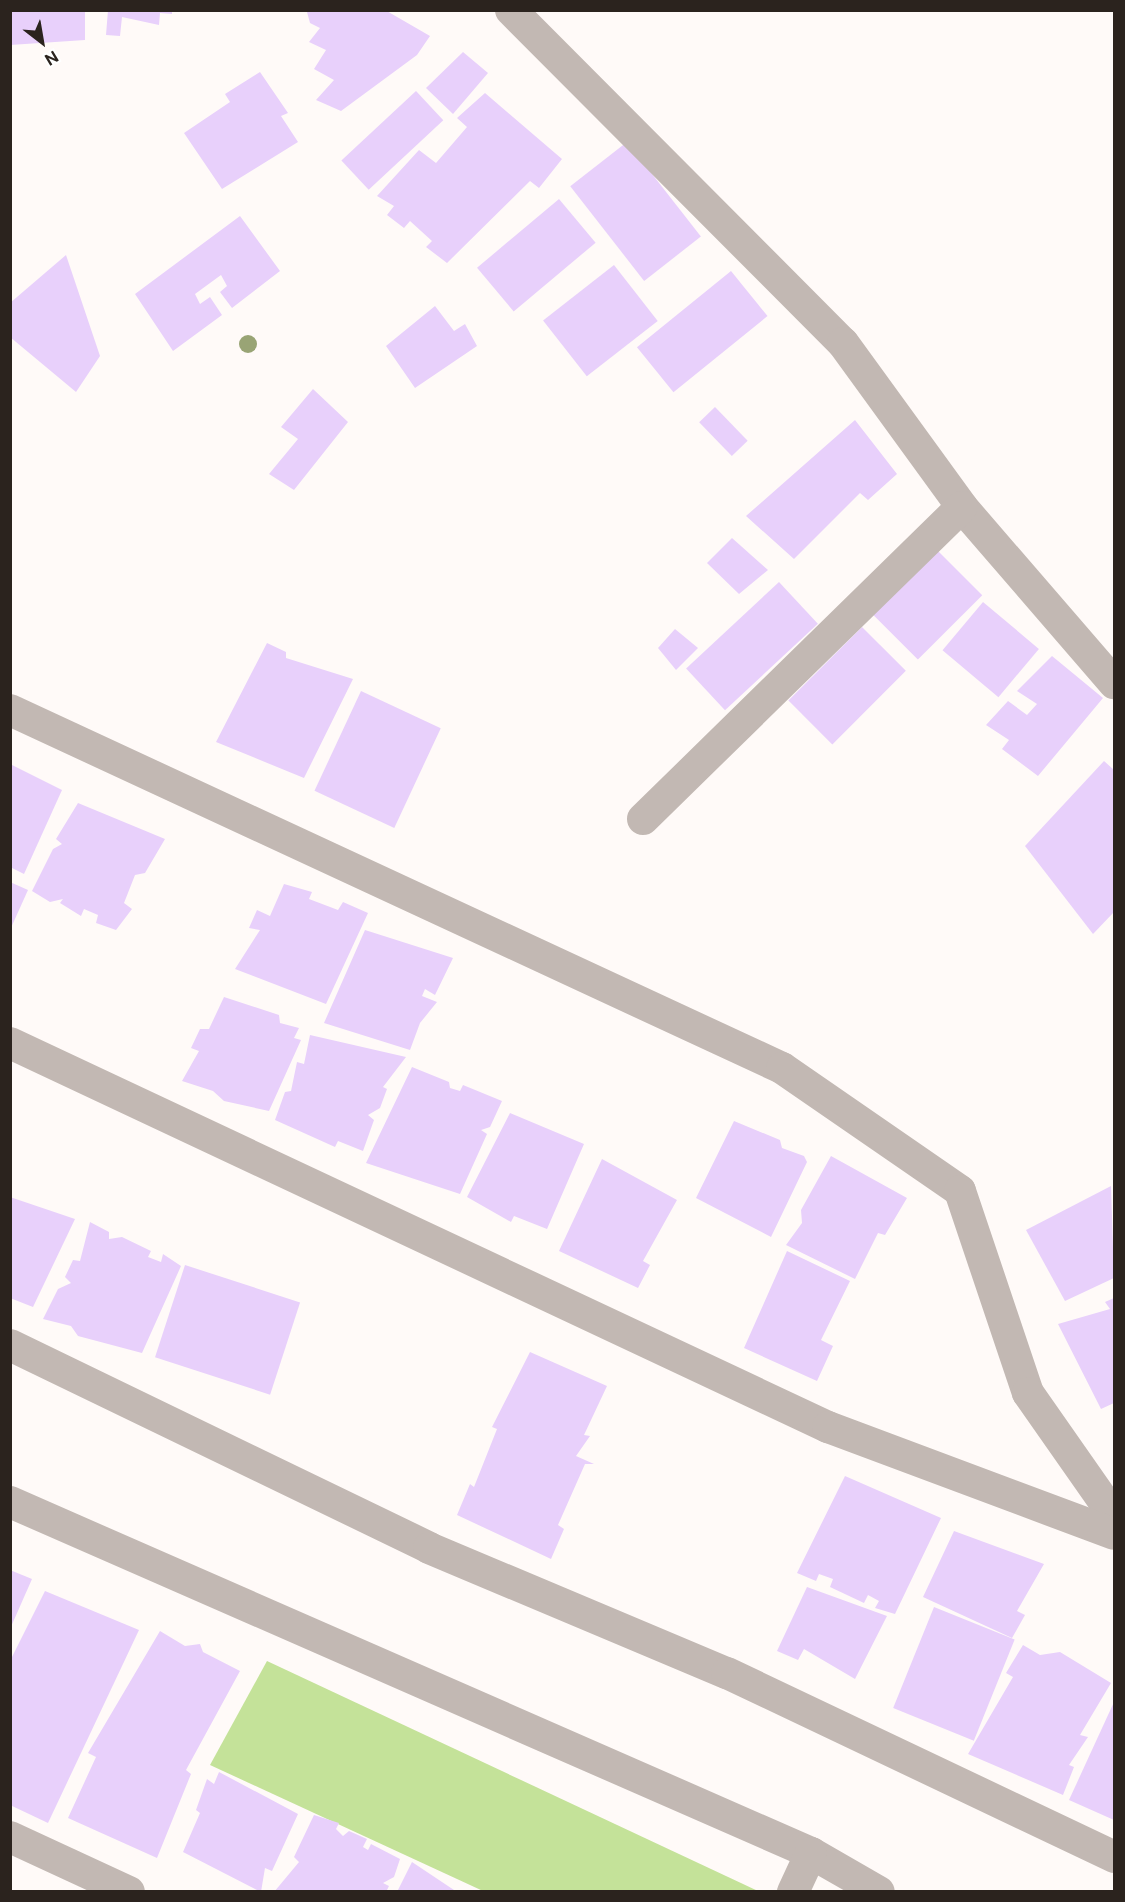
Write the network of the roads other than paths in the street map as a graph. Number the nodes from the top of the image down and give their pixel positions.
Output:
1 (512, 10) edge
2 (962, 507) junction
3 (1114, 683) edge
4 (10, 710) edge
5 (643, 819) dead end
6 (10, 1043) edge
7 (10, 1346) edge
8 (10, 1502) edge
9 (1114, 1516) edge
10 (1114, 1534) edge
11 (10, 1838) edge
12 (811, 1853) junction
13 (1114, 1857) edge
14 (870, 1890) edge
15 (129, 1892) edge
16 (793, 1892) edge

1 - 2 street
2 - 3 street
2 - 5 street
4 - 9 street
6 - 10 street
7 - 13 street
8 - 12 street
11 - 15 street
12 - 14 street
12 - 16 street

